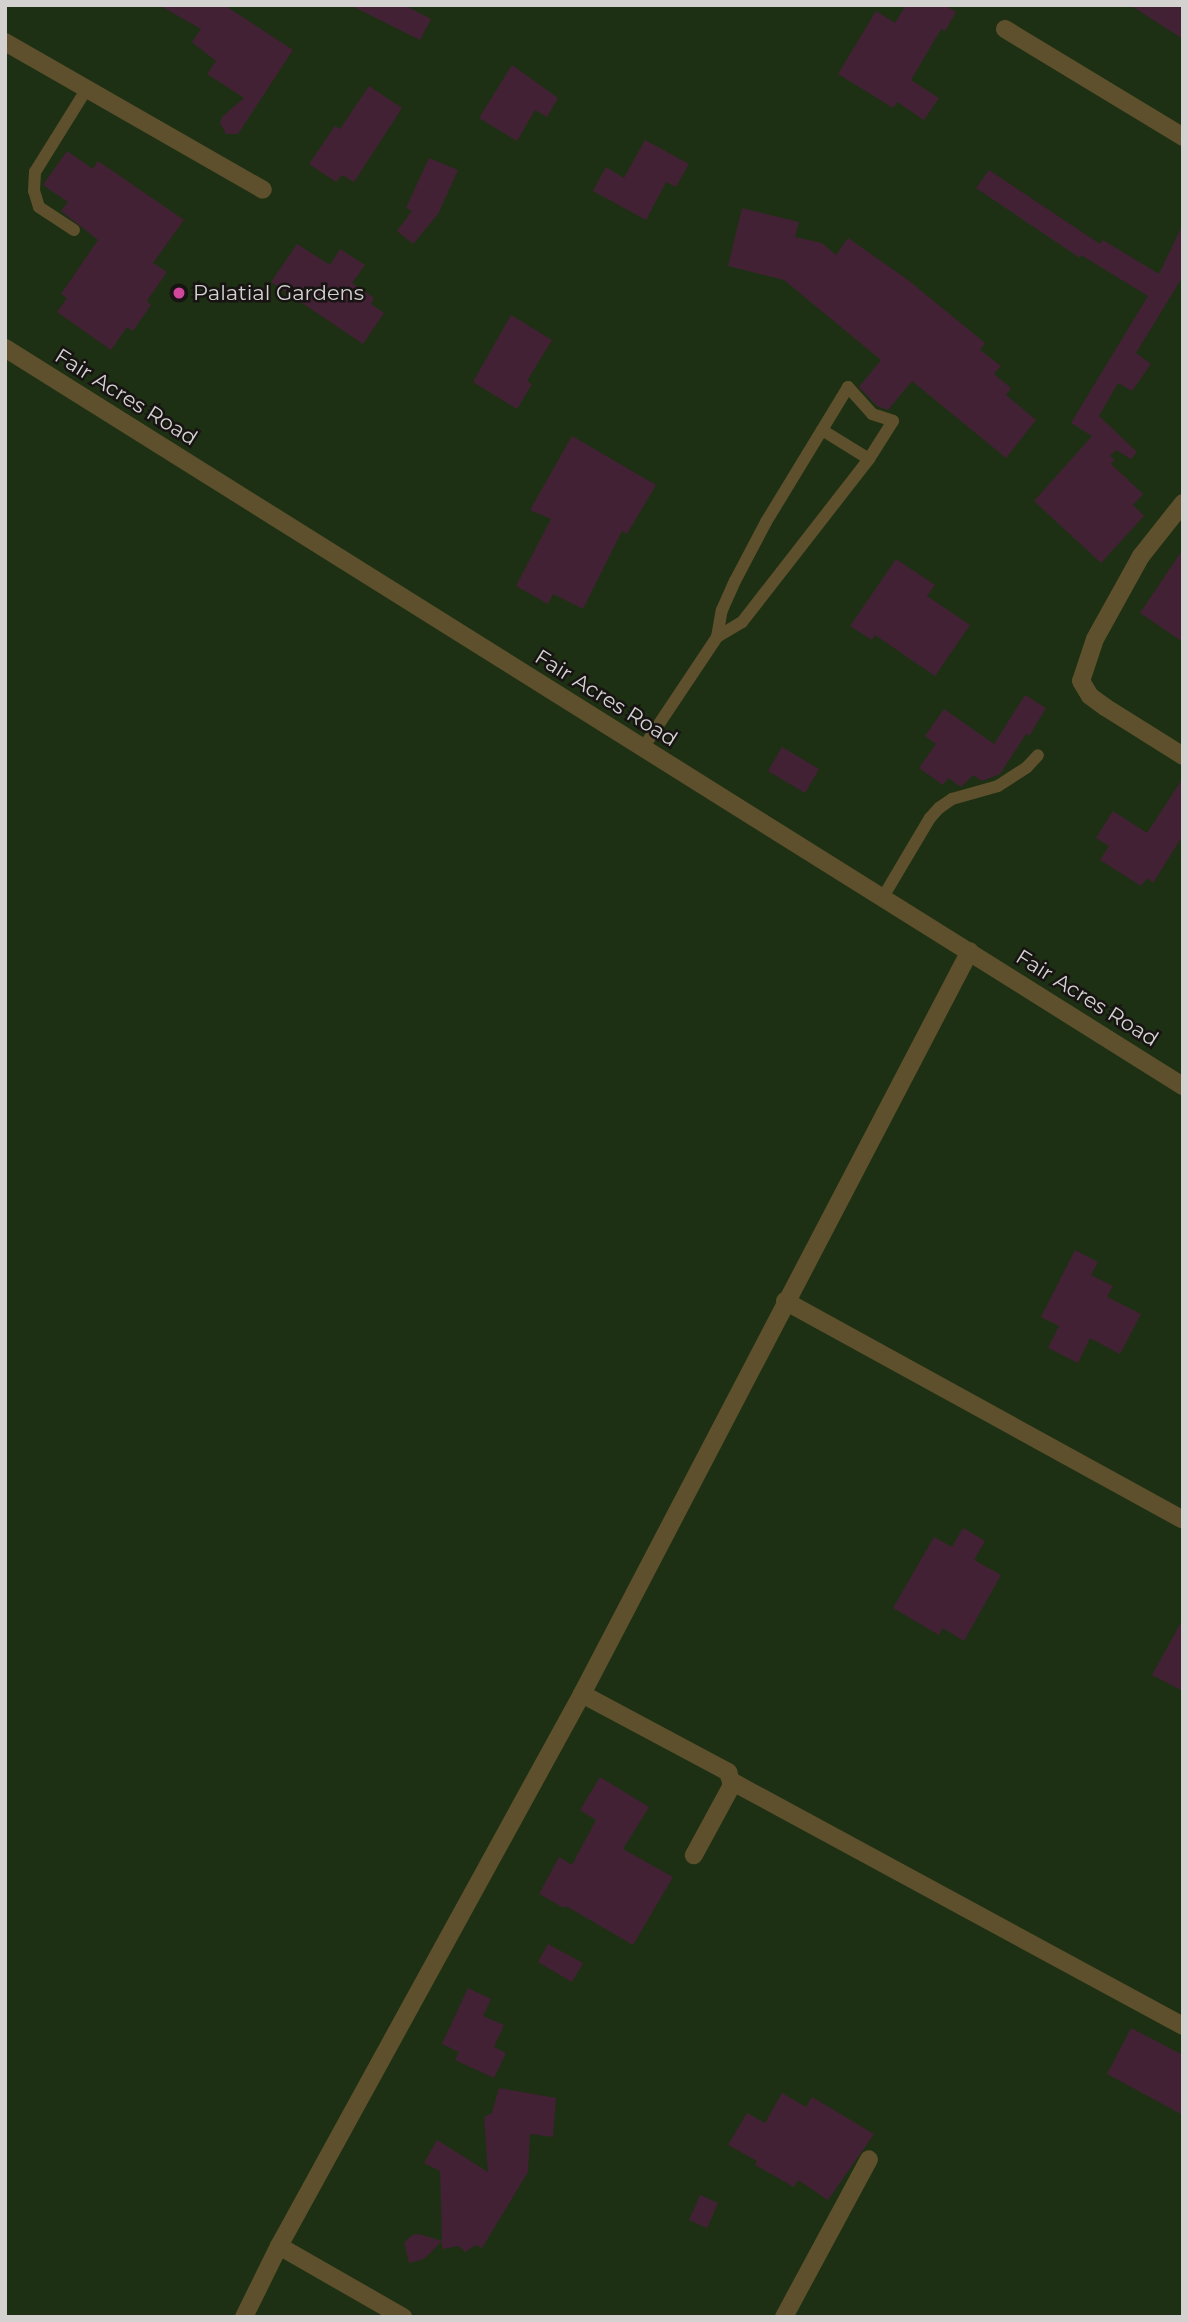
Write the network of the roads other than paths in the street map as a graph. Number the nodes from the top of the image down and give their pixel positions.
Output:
1 (1005, 29) dead end
2 (5, 42) edge
3 (86, 90) junction
4 (1183, 137) edge
5 (263, 190) dead end
6 (74, 230) dead end
7 (5, 348) edge
8 (822, 429) junction
9 (869, 459) junction
10 (1183, 503) edge
11 (717, 637) junction
12 (643, 748) junction
13 (1038, 755) dead end
14 (1183, 756) edge
15 (883, 897) junction
16 (970, 951) junction
17 (1183, 1086) edge
18 (785, 1301) junction
19 (1183, 1520) edge
20 (582, 1695) junction
21 (731, 1781) junction
22 (694, 1855) dead end
23 (1183, 2026) edge
24 (869, 2159) dead end
25 (279, 2246) junction
26 (244, 2317) edge
27 (403, 2317) edge
28 (784, 2317) edge

1 - 4 street
2 - 3 street
3 - 5 street
3 - 6 lane
7 - 12 street, Fair Acres Road
8 - 9 lane
8 - 9 lane
8 - 11 lane
9 - 11 lane
10 - 14 street
11 - 12 lane
12 - 15 street, Fair Acres Road
13 - 15 lane
15 - 16 street, Fair Acres Road
16 - 17 street, Fair Acres Road
16 - 18 street
18 - 19 street
18 - 20 street
20 - 21 street
20 - 25 street
21 - 22 street
21 - 23 street
24 - 28 street
25 - 26 street
25 - 27 street

